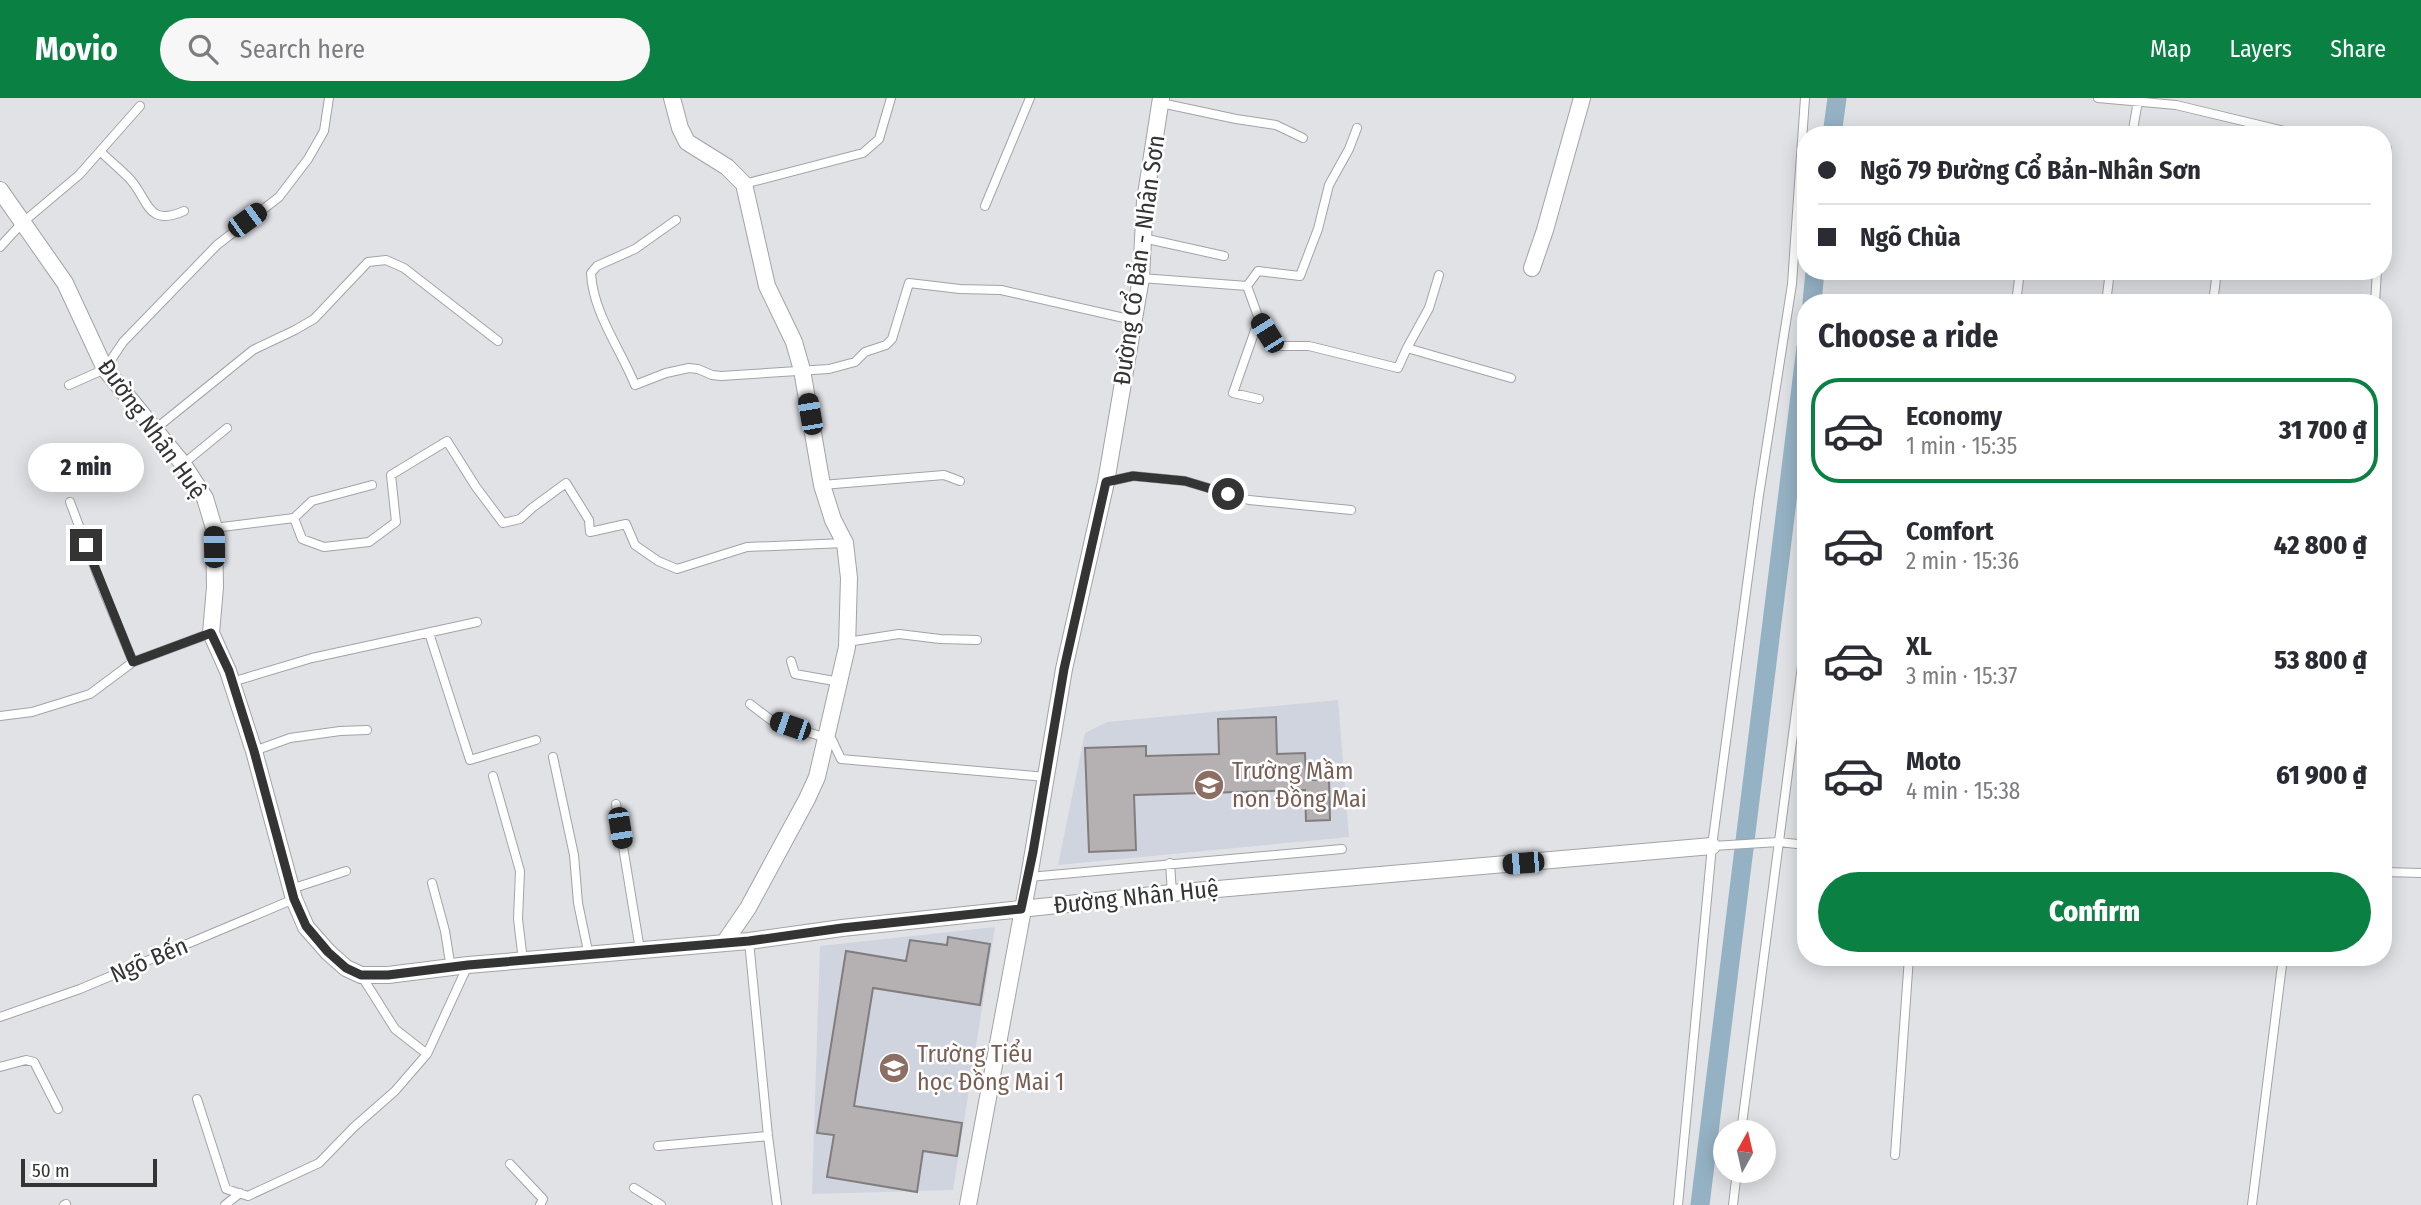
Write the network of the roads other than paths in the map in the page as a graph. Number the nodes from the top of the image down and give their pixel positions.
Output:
1 (328, 98) edge
2 (672, 98) edge
3 (891, 98) edge
4 (1030, 98) edge
5 (1582, 98) edge
6 (1805, 98) edge
7 (2098, 98) edge
8 (1161, 101) edge
9 (2138, 101) junction
10 (140, 106) dead end
11 (1803, 126) edge
12 (2134, 126) edge
13 (2264, 126) edge
14 (1357, 128) dead end
15 (1303, 138) dead end
16 (100, 151) junction
17 (744, 184) junction
18 (0, 190) edge
19 (985, 205) dead end
20 (184, 211) dead end
21 (1797, 212) edge
22 (676, 220) dead end
23 (22, 223) junction
24 (1143, 238) junction
25 (0, 247) edge
26 (1224, 256) dead end
27 (1532, 268) dead end
28 (1439, 275) dead end
29 (1142, 278) junction
30 (1247, 286) junction
31 (1259, 319) junction
32 (1133, 320) junction
33 (498, 341) dead end
34 (1407, 348) junction
35 (105, 369) junction
36 (802, 370) junction
37 (1511, 378) dead end
38 (69, 385) dead end
39 (1259, 399) dead end
40 (226, 428) dead end
41 (154, 430) junction
42 (183, 464) junction
43 (960, 481) dead end
44 (1106, 482) junction
45 (372, 485) dead end
46 (822, 485) junction
47 (71, 502) dead end
48 (1351, 510) dead end
49 (294, 517) junction
50 (214, 527) junction
51 (845, 543) junction
52 (477, 622) dead end
53 (211, 633) junction
54 (429, 633) junction
55 (977, 640) dead end
56 (847, 642) junction
57 (133, 662) junction
58 (791, 662) dead end
59 (232, 682) junction
60 (840, 682) junction
61 (750, 704) dead end
62 (1797, 706) edge
63 (0, 716) edge
64 (367, 730) dead end
65 (1794, 730) junction
66 (1797, 730) edge
67 (827, 738) junction
68 (536, 740) dead end
69 (254, 751) junction
70 (552, 757) dead end
71 (493, 776) dead end
72 (1046, 777) junction
73 (616, 804) dead end
74 (1779, 842) junction
75 (1797, 844) edge
76 (1712, 846) junction
77 (1342, 849) dead end
78 (1170, 863) junction
79 (346, 871) dead end
80 (2392, 872) edge
81 (2421, 873) edge
82 (1029, 877) junction
83 (432, 883) dead end
84 (1172, 893) junction
85 (293, 894) junction
86 (1021, 909) junction
87 (749, 941) junction
88 (724, 943) junction
89 (640, 950) junction
90 (589, 956) junction
91 (523, 961) junction
92 (468, 965) junction
93 (1908, 966) edge
94 (2282, 966) edge
95 (452, 969) junction
96 (361, 975) junction
97 (1, 1015) edge
98 (427, 1054) junction
99 (0, 1067) edge
100 (197, 1099) dead end
101 (58, 1110) dead end
102 (1743, 1120) edge
103 (768, 1136) junction
104 (658, 1146) dead end
105 (1895, 1155) dead end
106 (510, 1164) dead end
107 (1736, 1183) edge
108 (634, 1188) dead end
109 (240, 1193) junction
110 (225, 1205) edge
111 (540, 1205) edge
112 (661, 1205) edge
113 (778, 1205) edge
114 (966, 1205) edge
115 (1678, 1205) edge
116 (1733, 1205) edge
117 (2252, 1205) edge

1 - 35 lane
2 - 17 street
3 - 17 lane
4 - 19 lane
5 - 27 street
6 - 11 lane
7 - 9 lane
8 - 15 lane
8 - 24 street, Đường Cổ Bản - Nhân Sơn
9 - 12 lane
9 - 13 lane
10 - 16 lane
14 - 30 lane
16 - 20 lane
16 - 23 lane
17 - 36 street
18 - 23 street, Đường Nhân Huệ
21 - 76 lane
22 - 36 lane
23 - 25 lane
23 - 35 street, Đường Nhân Huệ
24 - 26 lane
24 - 29 street, Đường Cổ Bản - Nhân Sơn
28 - 34 lane
29 - 30 lane
29 - 32 street, Đường Cổ Bản - Nhân Sơn
30 - 31 lane
31 - 34 lane
31 - 39 lane
32 - 36 lane
32 - 44 street, Đường Cổ Bản - Nhân Sơn
33 - 41 lane
34 - 37 lane
35 - 38 lane
35 - 41 street, Đường Nhân Huệ
36 - 46 street
40 - 42 lane
41 - 42 street, Đường Nhân Huệ
42 - 50 street, Đường Nhân Huệ
43 - 46 lane
44 - 48 lane
44 - 72 street, Đường Cổ Bản - Nhân Sơn
45 - 49 lane
46 - 51 street
47 - 57 lane
49 - 50 lane
49 - 51 lane
50 - 53 street, Đường Nhân Huệ
51 - 56 street
52 - 54 lane
53 - 57 lane
53 - 59 street, Đường Nhân Huệ
54 - 59 lane
54 - 68 lane
55 - 56 lane
56 - 60 street
57 - 63 lane
58 - 60 lane
59 - 69 street, Đường Nhân Huệ
60 - 67 street
61 - 67 lane
62 - 65 lane
64 - 69 lane
65 - 66 lane
65 - 74 lane
67 - 72 lane
67 - 88 street
69 - 85 street, Đường Nhân Huệ
70 - 90 lane
71 - 91 lane
72 - 82 street, Đường Cổ Bản - Nhân Sơn
73 - 89 lane
74 - 75 lane
74 - 76 lane
74 - 102 lane
76 - 84 street, Đường Nhân Huệ
76 - 115 lane
77 - 78 lane
78 - 82 lane
78 - 84 lane
79 - 85 lane, Ngõ Bến
80 - 81 lane
82 - 86 street, Đường Cổ Bản - Nhân Sơn
83 - 95 lane
84 - 86 street, Đường Nhân Huệ
85 - 96 street, Đường Nhân Huệ
85 - 97 lane, Ngõ Bến
86 - 87 street, Đường Nhân Huệ
86 - 114 street, Đường Cổ Bản - Nhân Sơn
87 - 88 street, Đường Nhân Huệ
87 - 103 lane
88 - 89 street, Đường Nhân Huệ
89 - 90 street, Đường Nhân Huệ
90 - 91 street, Đường Nhân Huệ
91 - 92 street, Đường Nhân Huệ
92 - 95 street, Đường Nhân Huệ
92 - 98 lane
93 - 105 lane
94 - 117 lane
95 - 96 street, Đường Nhân Huệ
96 - 98 lane
98 - 109 lane
99 - 101 lane
100 - 109 lane
103 - 104 lane
103 - 113 lane
106 - 111 lane
107 - 116 lane
108 - 112 lane
109 - 110 lane

